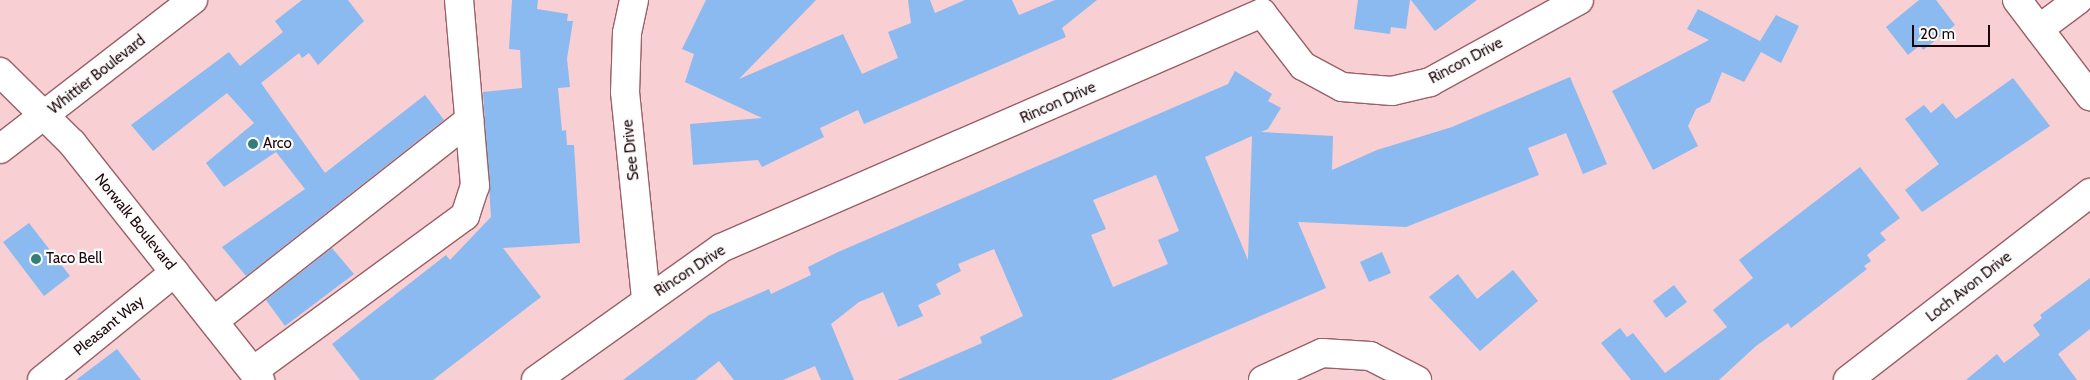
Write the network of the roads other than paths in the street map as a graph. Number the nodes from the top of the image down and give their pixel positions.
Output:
1 (193, 0) edge
2 (459, 0) edge
3 (634, 0) edge
4 (1579, 0) edge
5 (2017, 0) edge
6 (2078, 0) edge
7 (1258, 7) edge
8 (2039, 29) junction
9 (0, 72) edge
10 (2090, 96) edge
11 (45, 115) junction
12 (469, 120) junction
13 (0, 149) edge
14 (2090, 193) edge
15 (175, 272) junction
16 (646, 300) junction
17 (214, 321) junction
18 (256, 376) edge
19 (42, 380) edge
20 (536, 380) edge
21 (1263, 380) edge
22 (1417, 380) edge
23 (1848, 380) edge

1 - 11 street, Whittier Boulevard
2 - 12 street
3 - 16 street, See Drive
4 - 7 street, Rincon Drive
5 - 8 street
6 - 8 street
7 - 16 street, Rincon Drive
8 - 10 street
9 - 11 street, Norwalk Boulevard
11 - 13 street, Whittier Boulevard
11 - 15 street, Norwalk Boulevard
12 - 17 street
12 - 18 street
14 - 23 street, Loch Avon Drive
15 - 17 street, Norwalk Boulevard
15 - 19 street, Pleasant Way
16 - 20 street, Rincon Drive
17 - 18 street, Norwalk Boulevard
21 - 22 street

